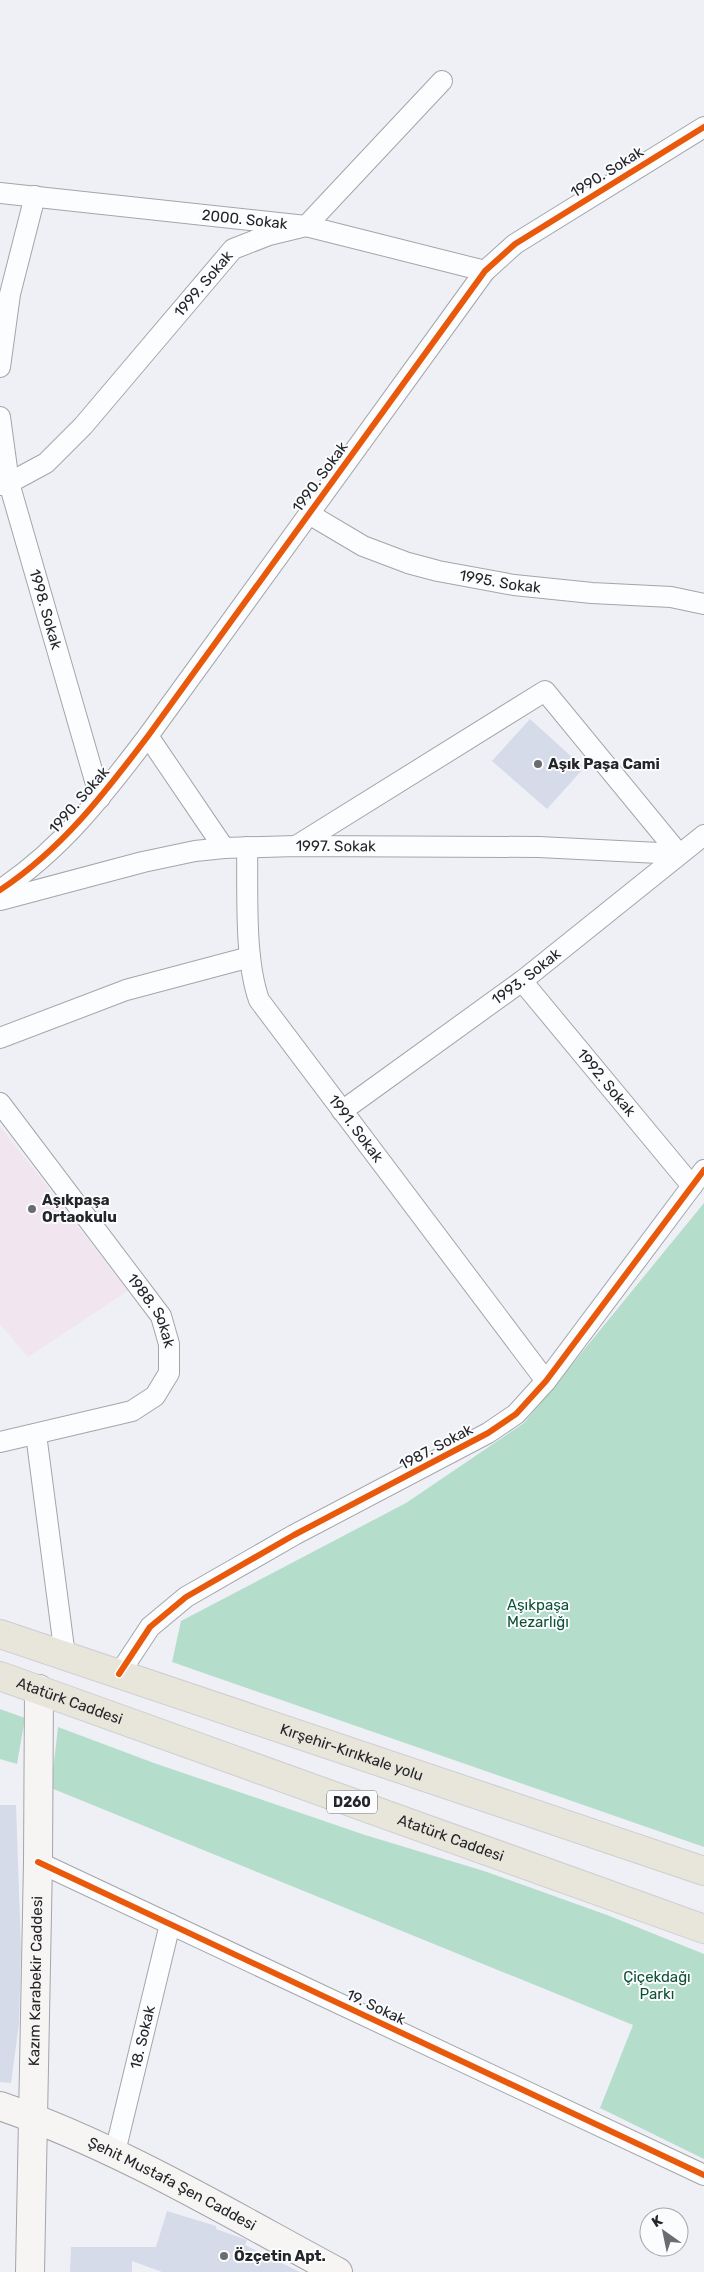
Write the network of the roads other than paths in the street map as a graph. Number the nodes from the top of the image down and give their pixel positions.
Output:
1 (442, 81) dead end
2 (704, 127) edge
3 (0, 193) edge
4 (35, 196) junction
5 (306, 226) junction
6 (485, 271) junction
7 (0, 367) edge
8 (0, 417) edge
9 (5, 484) edge
10 (309, 514) junction
11 (704, 604) edge
12 (148, 736) junction
13 (100, 798) junction
14 (704, 835) edge
15 (296, 846) junction
16 (247, 847) junction
17 (224, 848) junction
18 (679, 854) junction
19 (0, 890) edge
20 (0, 900) edge
21 (250, 957) junction
22 (522, 981) junction
23 (0, 1038) edge
24 (0, 1103) edge
25 (342, 1111) junction
26 (698, 1178) edge
27 (546, 1381) junction
28 (36, 1434) junction
29 (0, 1442) edge
30 (0, 1634) edge
31 (65, 1656) junction
32 (120, 1674) junction
33 (0, 1676) edge
34 (39, 1689) junction
35 (38, 1862) junction
36 (704, 1871) edge
37 (170, 1924) junction
38 (704, 1929) edge
39 (0, 2106) edge
40 (34, 2118) junction
41 (115, 2152) junction
42 (704, 2175) edge
43 (30, 2272) edge
44 (338, 2272) edge

1 - 5 street
2 - 6 street, 1990. Sokak
3 - 4 street, 2000. Sokak
4 - 5 street, 2000. Sokak
4 - 7 street
5 - 6 street, 2000. Sokak
5 - 9 street, 1999. Sokak
6 - 10 street, 1990. Sokak
8 - 9 street, 1998. Sokak
9 - 13 street, 1998. Sokak
10 - 11 street, 1995. Sokak
10 - 12 street, 1990. Sokak
12 - 13 street, 1990. Sokak
12 - 17 street
13 - 19 street, 1990. Sokak
14 - 18 street, 1993. Sokak
15 - 16 street, 1997. Sokak
15 - 18 street, 1997. Sokak
15 - 18 street
16 - 17 street, 1997. Sokak
16 - 21 street, 1991. Sokak
17 - 20 street, 1997. Sokak
18 - 22 street, 1993. Sokak
21 - 23 street
21 - 25 street, 1991. Sokak
22 - 25 street, 1993. Sokak
22 - 26 street, 1992. Sokak
24 - 28 street, 1988. Sokak
25 - 27 street, 1991. Sokak
26 - 27 street, 1987. Sokak
27 - 32 street, 1987. Sokak
28 - 29 street, 1988. Sokak
28 - 31 street
30 - 31 highway, Kırşehir-Kırıkkale yolu
31 - 32 highway, Kırşehir-Kırıkkale yolu
32 - 36 highway, Kırşehir-Kırıkkale yolu
33 - 34 highway, Atatürk Caddesi / D260
34 - 35 street, Kazım Karabekir Caddesi
34 - 38 highway, Atatürk Caddesi / D260
35 - 37 street, 19. Sokak
35 - 40 street, Kazım Karabekir Caddesi
37 - 41 street, 18. Sokak
37 - 42 street, 19. Sokak
39 - 40 street, Şehit Mustafa Şen Caddesi
40 - 41 street, Şehit Mustafa Şen Caddesi
40 - 43 street, Kazım Karabekir Caddesi
41 - 44 street, Şehit Mustafa Şen Caddesi

